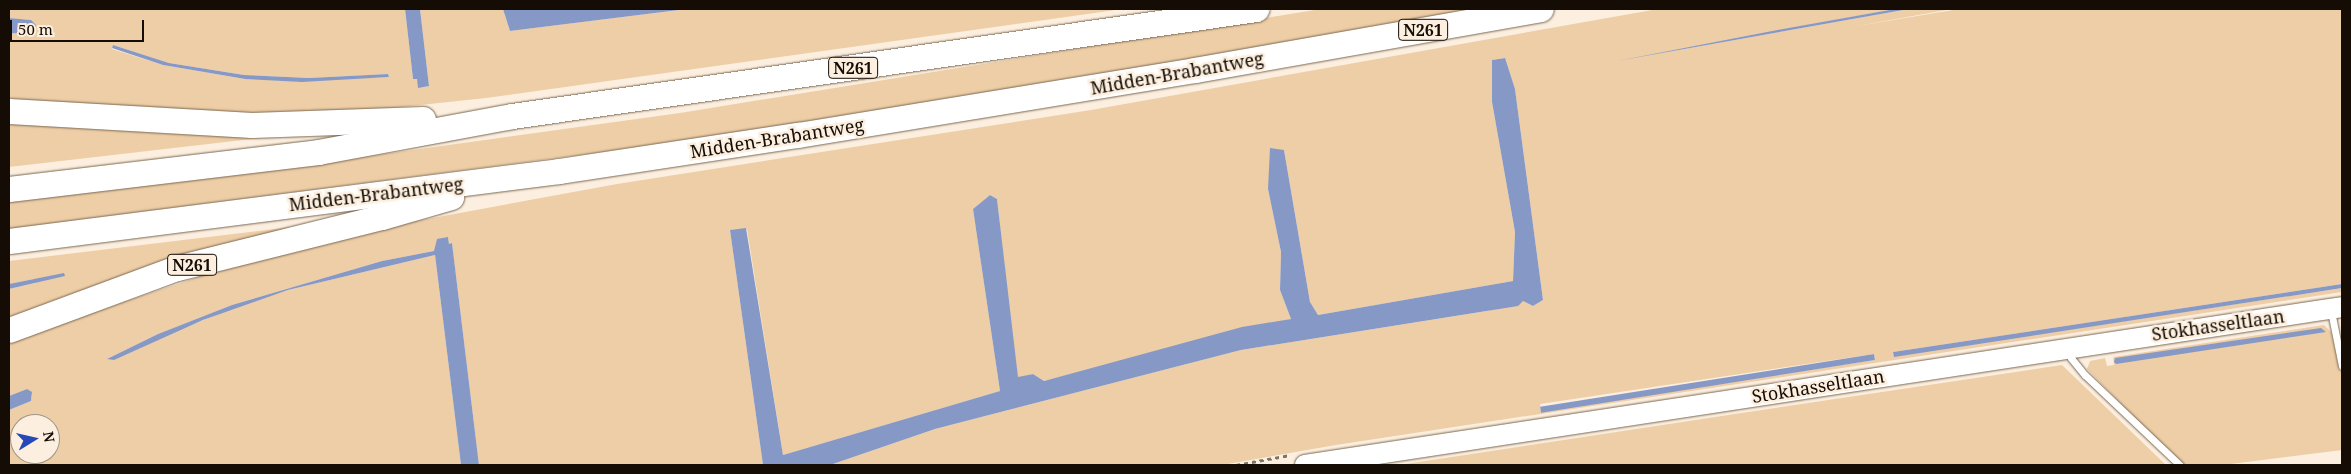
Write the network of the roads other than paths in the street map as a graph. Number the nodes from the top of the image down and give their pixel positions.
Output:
1 (1256, 9) edge
2 (1541, 9) edge
3 (9, 111) edge
4 (512, 116) junction
5 (522, 176) junction
6 (9, 189) edge
7 (9, 241) edge
8 (2337, 307) edge
9 (9, 330) edge
10 (2068, 347) junction
11 (2342, 366) edge
12 (1305, 465) edge
13 (2180, 465) edge

1 - 4 highway, N261
2 - 5 highway, Midden-Brabantweg / N261
3 - 4 highway, N261
4 - 6 highway
5 - 7 highway, Midden-Brabantweg
5 - 9 highway, N261
8 - 10 street, Stokhasseltlaan
8 - 11 lane
10 - 12 street, Stokhasseltlaan
10 - 13 lane

